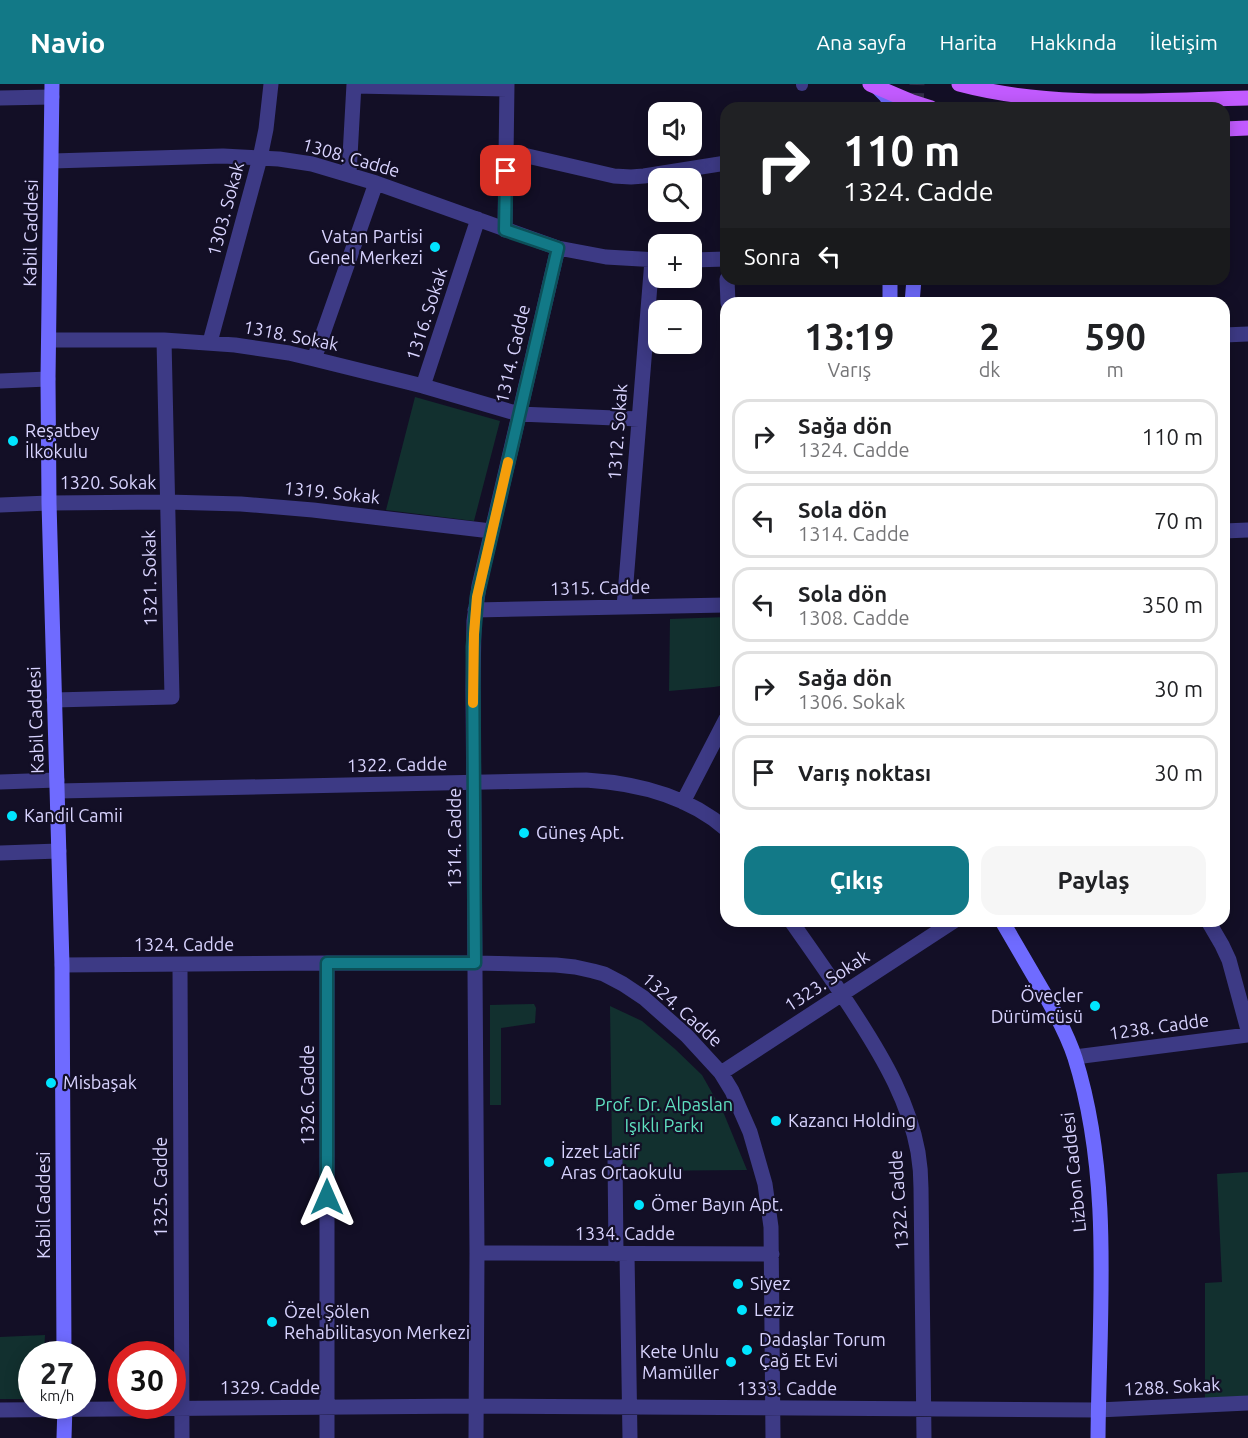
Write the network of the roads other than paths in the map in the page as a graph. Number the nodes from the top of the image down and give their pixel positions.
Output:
1 (271, 84) edge
2 (959, 84) edge
3 (354, 85) edge
4 (873, 85) edge
5 (507, 86) edge
6 (52, 91) edge
7 (0, 98) edge
8 (1248, 98) edge
9 (890, 102) edge
10 (912, 102) edge
11 (506, 152) junction
12 (260, 158) junction
13 (52, 161) junction
14 (720, 164) edge
15 (349, 174) junction
16 (376, 183) junction
17 (478, 219) junction
18 (505, 230) junction
19 (558, 248) junction
20 (720, 259) edge
21 (648, 260) edge
22 (702, 260) edge
23 (652, 288) edge
24 (1248, 334) edge
25 (1230, 335) edge
26 (49, 340) junction
27 (164, 340) junction
28 (210, 342) junction
29 (314, 359) junction
30 (48, 379) junction
31 (0, 381) edge
32 (423, 386) junction
33 (519, 414) junction
34 (639, 419) junction
35 (168, 502) junction
36 (49, 503) junction
37 (0, 505) edge
38 (1248, 530) edge
39 (491, 531) junction
40 (1230, 531) edge
41 (720, 605) edge
42 (624, 607) junction
43 (475, 610) junction
44 (54, 700) junction
45 (720, 731) edge
46 (0, 782) edge
47 (474, 783) junction
48 (57, 786) junction
49 (683, 802) junction
50 (720, 824) edge
51 (59, 851) junction
52 (0, 853) edge
53 (795, 927) edge
54 (945, 927) edge
55 (1006, 927) edge
56 (1212, 927) edge
57 (327, 963) junction
58 (475, 963) junction
59 (180, 964) junction
60 (62, 966) junction
61 (842, 994) junction
62 (1248, 1030) edge
63 (1248, 1035) edge
64 (1075, 1057) junction
65 (721, 1073) junction
66 (615, 1157) dead end
67 (477, 1253) junction
68 (622, 1254) junction
69 (772, 1254) junction
70 (64, 1341) edge
71 (182, 1341) edge
72 (1248, 1403) edge
73 (476, 1406) junction
74 (327, 1407) junction
75 (630, 1407) junction
76 (773, 1408) junction
77 (18, 1409) edge
78 (186, 1409) edge
79 (924, 1409) junction
80 (0, 1410) edge
81 (1098, 1410) junction
82 (65, 1419) edge
83 (182, 1419) edge
84 (64, 1438) edge
85 (182, 1438) edge
86 (327, 1438) edge
87 (476, 1438) edge
88 (630, 1438) edge
89 (773, 1438) edge
90 (924, 1438) edge
91 (1098, 1438) edge

1 - 12 street, 1303. Sokak
2 - 8 main road
3 - 5 street
3 - 15 street
4 - 9 main road
4 - 10 main road
5 - 11 street
6 - 7 street
6 - 13 main road, Kabil Caddesi
11 - 14 street
11 - 18 street
12 - 13 street, 1308. Cadde
12 - 15 street, 1308. Cadde
12 - 28 street, 1303. Sokak
13 - 26 main road, Kabil Caddesi
15 - 16 street, 1308. Cadde
16 - 17 street, 1308. Cadde
16 - 29 street
17 - 18 street, 1308. Cadde
17 - 32 street, 1316. Sokak
18 - 19 street, 1308. Cadde
19 - 21 street, 1308. Cadde
19 - 33 street, 1314. Cadde
20 - 22 street
23 - 34 street, 1312. Sokak
24 - 25 street
26 - 27 street, 1318. Sokak
26 - 30 main road, Kabil Caddesi
27 - 28 street, 1318. Sokak
27 - 35 street, 1321. Sokak
28 - 29 street, 1318. Sokak
29 - 32 street, 1318. Sokak
30 - 31 street
30 - 36 main road, Kabil Caddesi
32 - 33 street, 1318. Sokak
33 - 34 street, 1318. Sokak
33 - 39 street, 1314. Cadde
34 - 42 street, 1312. Sokak
35 - 36 street, 1320. Sokak
35 - 39 street, 1319. Sokak
35 - 44 street, 1321. Sokak
36 - 37 street, 1320. Sokak
36 - 44 main road, Kabil Caddesi
38 - 40 street
39 - 43 street, 1314. Cadde
41 - 42 street, 1315. Cadde
42 - 43 street, 1315. Cadde
43 - 47 street, 1314. Cadde
44 - 48 main road, Kabil Caddesi
45 - 49 street
46 - 48 street, 1322. Cadde
47 - 48 street, 1322. Cadde
47 - 49 street, 1322. Cadde
47 - 58 street, 1314. Cadde
48 - 51 main road, Kabil Caddesi
49 - 50 street, 1322. Cadde
51 - 52 street
51 - 60 main road, Kabil Caddesi
53 - 61 street, 1322. Cadde
54 - 61 street, 1323. Sokak
55 - 64 main road, Lizbon Caddesi
56 - 62 street
57 - 58 street, 1324. Cadde
57 - 59 street, 1324. Cadde
57 - 74 street, 1326. Cadde
58 - 65 street, 1324. Cadde
58 - 67 street, 1314. Cadde
59 - 60 street, 1324. Cadde
59 - 71 street, 1325. Cadde
60 - 70 main road, Kabil Caddesi
61 - 65 street, 1323. Sokak
61 - 79 street, 1322. Cadde
63 - 64 street, 1238. Cadde
64 - 81 main road, Lizbon Caddesi
65 - 69 street, 1324. Cadde
66 - 68 street
67 - 68 street, 1334. Cadde
67 - 73 street, 1314. Cadde
68 - 69 street, 1334. Cadde
68 - 75 street
69 - 76 street, 1324. Cadde
72 - 81 street, 1288. Sokak
73 - 74 street, 1329. Cadde
73 - 75 street, 1333. Cadde
73 - 87 street, 1314. Cadde
74 - 78 street, 1329. Cadde
74 - 86 street, 1326. Cadde
75 - 76 street, 1333. Cadde
75 - 88 street
76 - 79 street, 1333. Cadde
76 - 89 street, 1324. Cadde
77 - 80 street, 1329. Cadde
79 - 81 street, 1333. Cadde
79 - 90 street, 1322. Cadde
81 - 91 main road, Lizbon Caddesi
82 - 84 main road
83 - 85 street, 1325. Cadde

